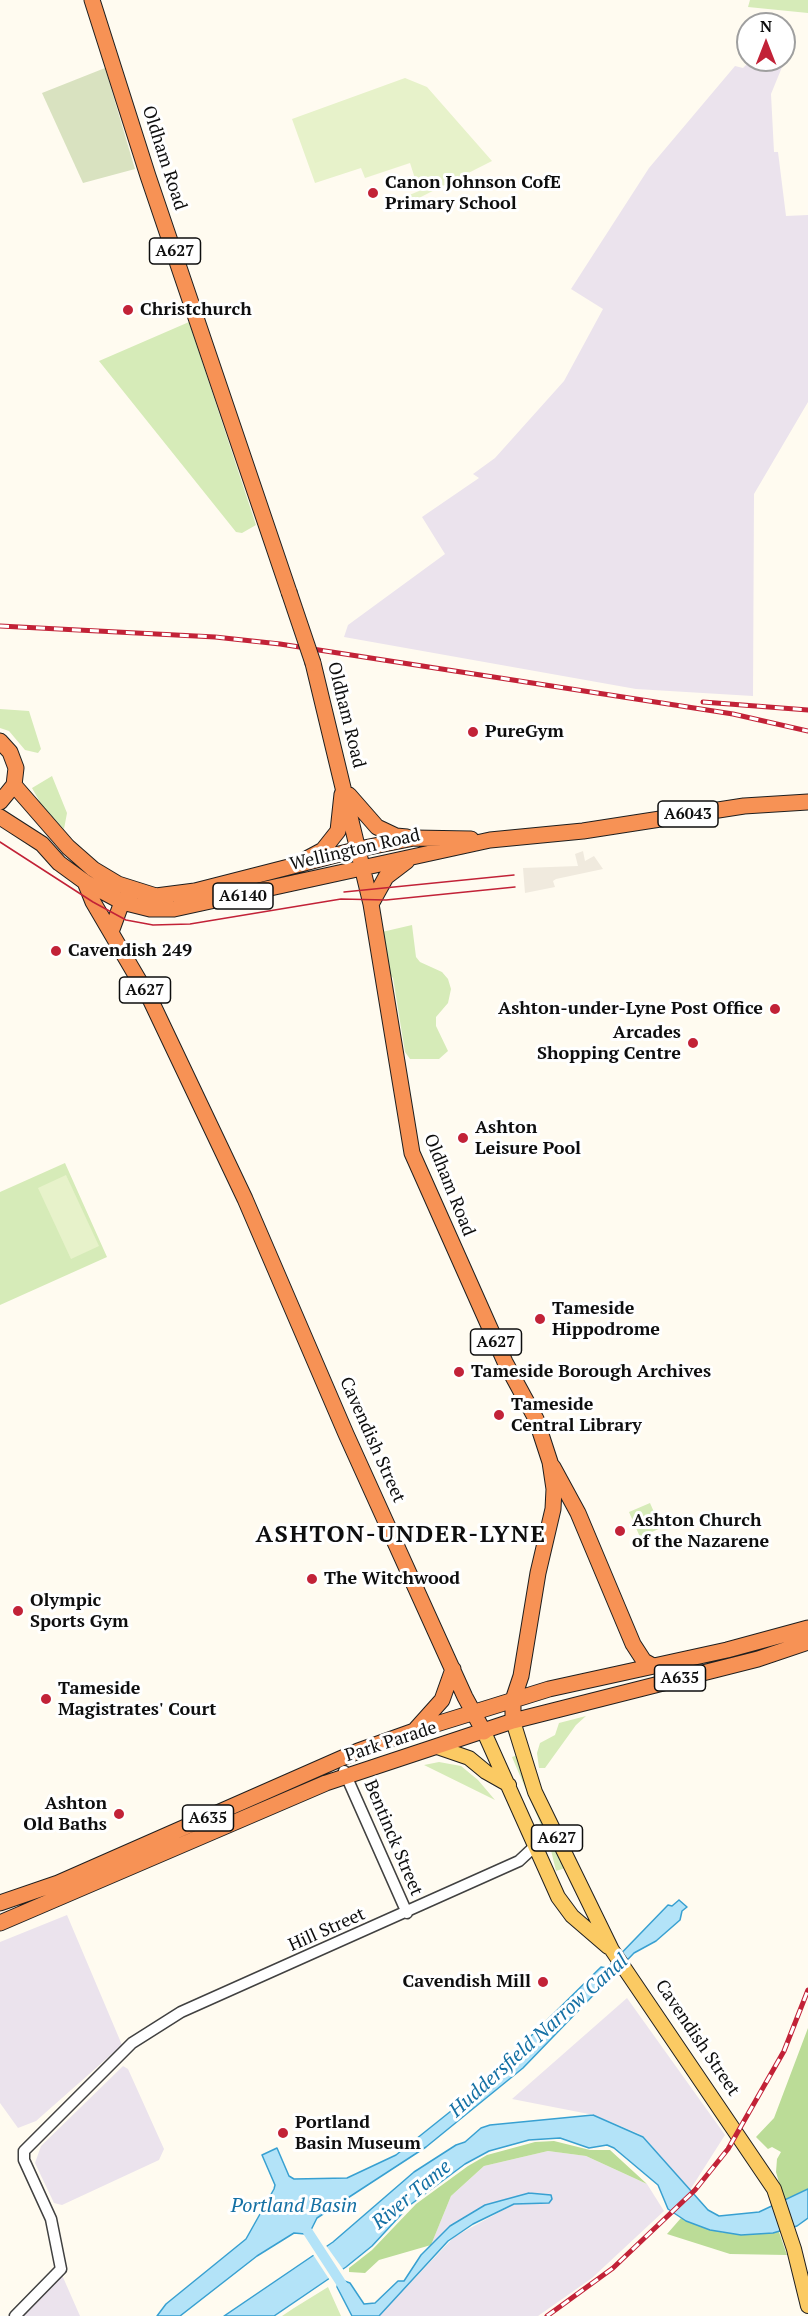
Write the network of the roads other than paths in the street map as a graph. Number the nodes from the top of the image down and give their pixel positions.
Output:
1 (92, 0) edge
2 (0, 741) edge
3 (14, 784) junction
4 (344, 788) junction
5 (0, 802) edge
6 (800, 802) edge
7 (0, 817) edge
8 (0, 827) edge
9 (414, 838) junction
10 (490, 840) junction
11 (359, 849) junction
12 (415, 856) junction
13 (60, 863) junction
14 (363, 867) junction
15 (290, 868) junction
16 (85, 882) junction
17 (135, 891) junction
18 (122, 902) junction
19 (370, 904) junction
20 (111, 932) junction
21 (550, 1462) junction
22 (808, 1628) edge
23 (808, 1642) edge
24 (653, 1665) junction
25 (453, 1670) junction
26 (513, 1711) junction
27 (473, 1713) junction
28 (414, 1731) junction
29 (484, 1732) junction
30 (437, 1747) junction
31 (349, 1776) junction
32 (509, 1785) junction
33 (207, 1818) junction
34 (534, 1847) junction
35 (0, 1903) edge
36 (406, 1913) junction
37 (594, 1913) junction
38 (572, 1916) junction
39 (0, 1923) edge
40 (612, 1950) junction
41 (808, 2306) edge
42 (15, 2316) edge

1 - 4 highway, Oldham Road / A627, bridge
2 - 3 highway
3 - 5 highway
3 - 17 highway, Wellington Road
4 - 9 highway
4 - 11 highway, Oldham Road / A627
4 - 15 highway, A627
6 - 10 highway, Wellington Road / A6043
7 - 13 highway, A6140
8 - 13 highway, A6140
9 - 10 highway, Wellington Road / A6043
9 - 11 highway, Wellington Road / A6043
10 - 12 highway, Wellington Road / A6043
11 - 14 highway, Oldham Road / A627
11 - 15 highway, Wellington Road
12 - 14 highway, Wellington Road / A6043
12 - 19 highway, A6043
13 - 16 highway, A6140
14 - 18 highway, Wellington Road / A6140
14 - 19 highway, Oldham Road / A627
15 - 17 highway, Wellington Road / A627
16 - 18 highway, A6140
16 - 20 highway, Cavendish Street
17 - 18 highway
18 - 20 highway
19 - 21 highway, Oldham Road / A627
20 - 25 highway, Cavendish Street / A627
21 - 24 highway, A627
21 - 26 highway, Oldham Road / A627
22 - 24 highway, Park Parade / A635
23 - 26 highway, Park Parade / A635
24 - 26 highway, Park Parade / A635
25 - 27 highway, Cavendish Street / A627
25 - 28 highway
26 - 27 highway, Park Parade / A635
26 - 29 highway, Park Parade / A635
26 - 37 main road, Cavendish Street / A627
27 - 28 highway, Park Parade / A635
27 - 29 highway, Cavendish Street / A627
28 - 33 highway, Park Parade / A635
29 - 30 highway, Park Parade / A635
29 - 32 main road, Cavendish Street / A627
30 - 31 highway, Park Parade / A635
30 - 32 main road
31 - 33 street
31 - 36 street, Bentinck Street
31 - 39 highway, Park Parade / A635
32 - 34 main road, Cavendish Street / A627
33 - 35 highway, Park Parade / A635
34 - 36 street, Hill Street
34 - 38 main road, Cavendish Street / A627
36 - 42 street, Hill Street
37 - 38 main road
37 - 40 main road, Cavendish Street / A627
38 - 40 main road, Cavendish Street / A627
40 - 41 main road, Cavendish Street / A627

